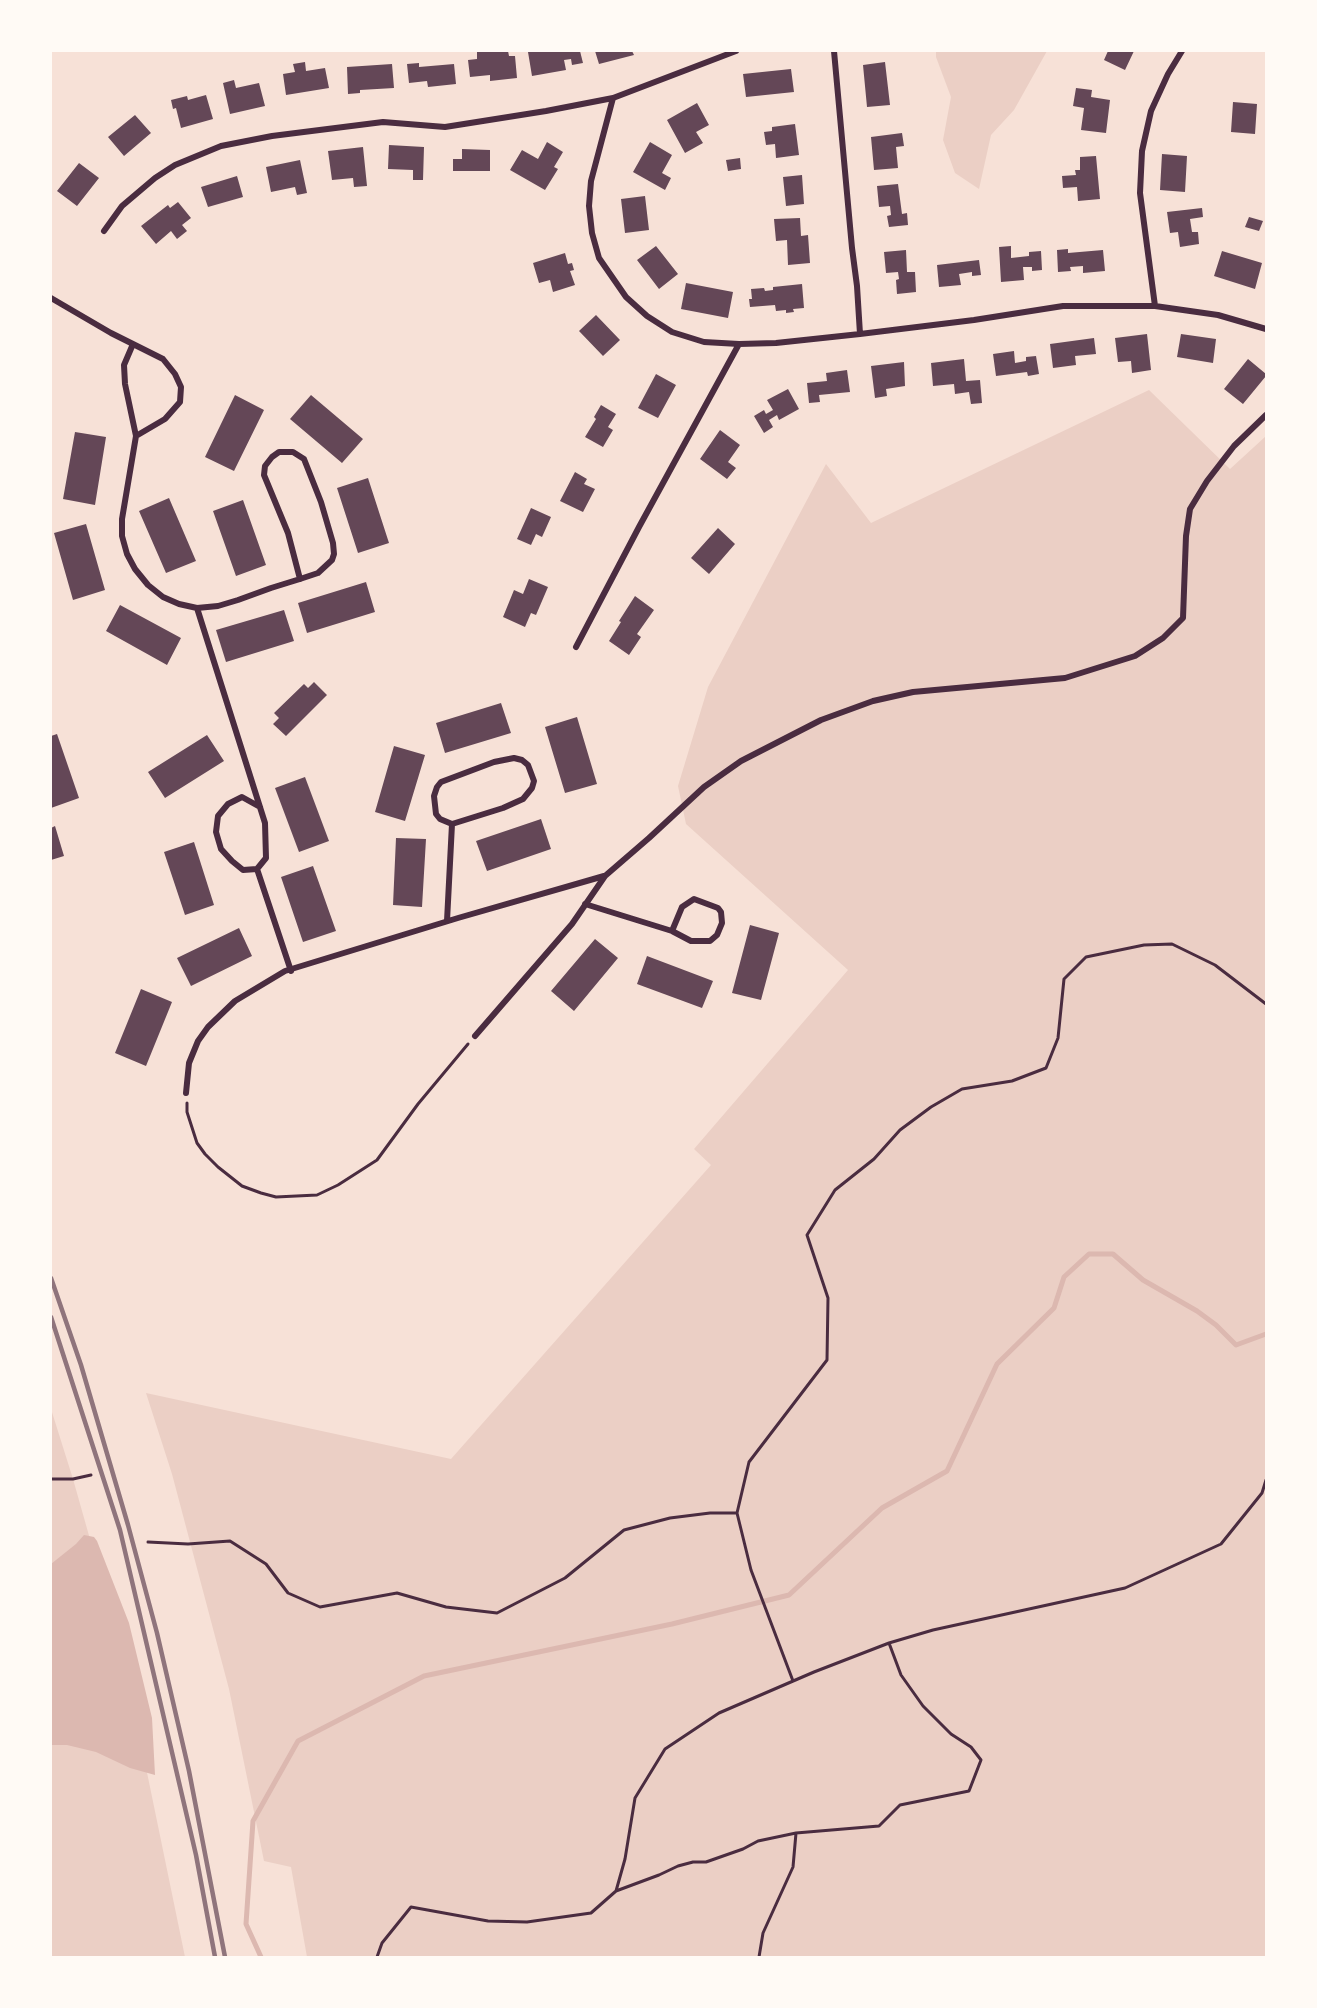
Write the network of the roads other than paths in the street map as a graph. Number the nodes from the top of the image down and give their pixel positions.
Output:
1 (736, 51) edge
2 (834, 51) edge
3 (1182, 51) edge
4 (613, 98) junction
5 (104, 231) dead end
6 (51, 298) edge
7 (1155, 306) junction
8 (1266, 329) edge
9 (860, 334) junction
10 (133, 344) junction
11 (740, 344) junction
12 (1266, 415) edge
13 (136, 436) junction
14 (300, 579) junction
15 (197, 608) junction
16 (576, 647) dead end
17 (260, 807) junction
18 (452, 824) junction
19 (257, 869) junction
20 (605, 876) junction
21 (585, 904) junction
22 (447, 921) junction
23 (672, 931) junction
24 (291, 971) junction
25 (475, 1036) road end
26 (186, 1093) road end

1 - 4 street
2 - 9 street
3 - 7 street
4 - 5 street
4 - 11 street
6 - 10 street
7 - 8 street
7 - 9 street
9 - 11 street
10 - 13 street
10 - 13 street
11 - 16 street
12 - 20 street
13 - 15 street
14 - 14 street
14 - 15 street
15 - 17 street
17 - 19 street
17 - 19 street
18 - 18 street
18 - 22 street
19 - 24 street
20 - 21 street
20 - 22 street
21 - 23 street
21 - 25 street
22 - 24 street
23 - 23 street
24 - 26 street

